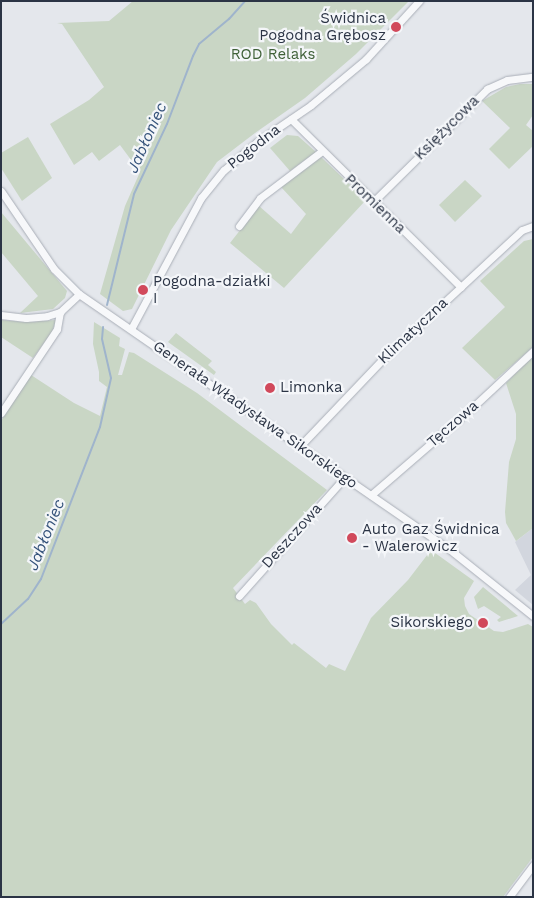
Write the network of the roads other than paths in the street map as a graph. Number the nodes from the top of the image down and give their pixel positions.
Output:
1 (419, 1) edge
2 (533, 77) edge
3 (291, 119) junction
4 (322, 152) junction
5 (1, 191) edge
6 (373, 202) junction
7 (239, 226) dead end
8 (533, 226) edge
9 (460, 287) junction
10 (79, 294) junction
11 (60, 312) junction
12 (1, 315) edge
13 (131, 329) junction
14 (533, 351) edge
15 (1, 413) edge
16 (300, 446) junction
17 (345, 477) junction
18 (373, 494) junction
19 (239, 596) dead end
20 (533, 616) edge
21 (533, 865) edge
22 (509, 897) edge

1 - 3 street, Pogodna
2 - 6 street, Księżycowa
3 - 4 street, Promienna
3 - 13 street, Pogodna
4 - 6 street, Promienna
4 - 7 street
5 - 10 street, Generała Władysława Sikorskiego
6 - 9 street, Promienna
8 - 9 street, Klimatyczna
9 - 16 street, Klimatyczna
10 - 11 street
10 - 13 street, Generała Władysława Sikorskiego
11 - 12 street
11 - 15 street
13 - 16 street, Generała Władysława Sikorskiego
14 - 18 street, Tęczowa
16 - 17 street, Generała Władysława Sikorskiego
17 - 18 street, Generała Władysława Sikorskiego
17 - 19 street, Deszczowa
18 - 20 street, Generała Władysława Sikorskiego
21 - 22 street

